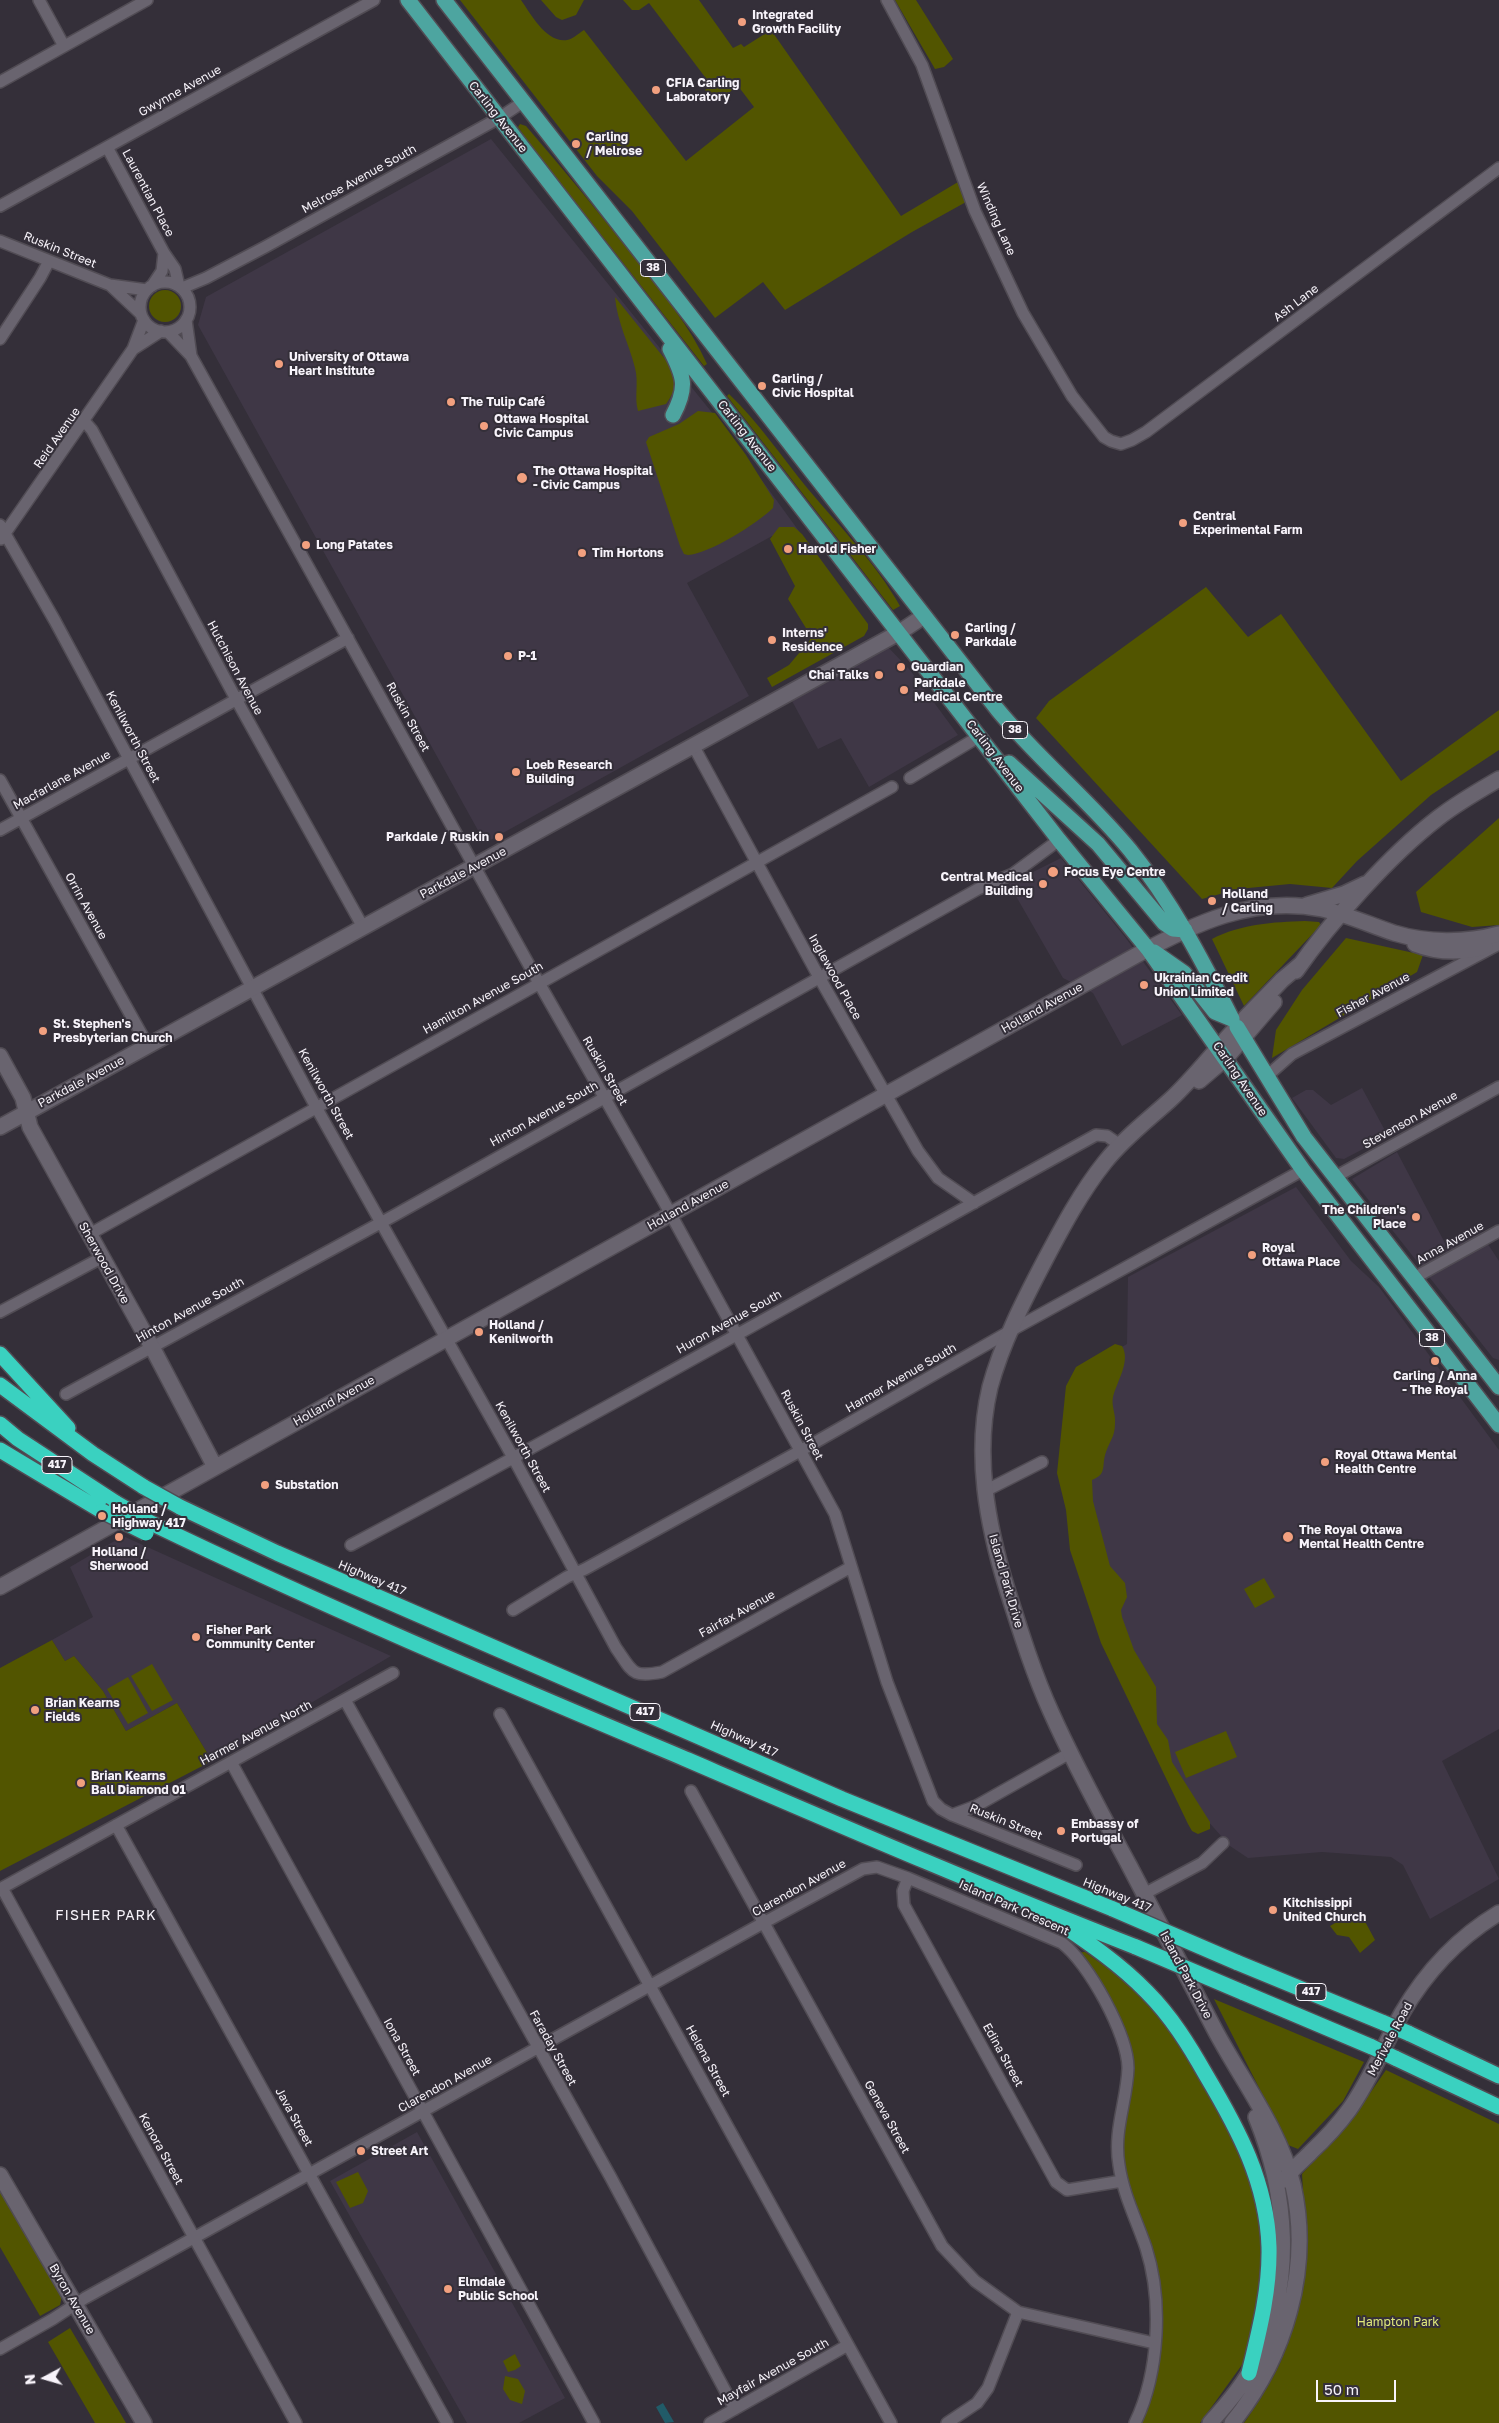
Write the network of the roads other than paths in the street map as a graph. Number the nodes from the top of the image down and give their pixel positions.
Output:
1 (39, 0) edge
2 (147, 0) edge
3 (374, 0) edge
4 (408, 0) edge
5 (444, 0) edge
6 (887, 0) edge
7 (64, 46) junction
8 (0, 82) edge
9 (523, 102) junction
10 (499, 118) junction
11 (107, 147) junction
12 (1499, 168) edge
13 (0, 206) edge
14 (0, 241) edge
15 (164, 252) junction
16 (49, 261) junction
17 (206, 278) junction
18 (110, 285) junction
19 (180, 287) junction
20 (149, 288) junction
21 (190, 307) junction
22 (648, 309) junction
23 (143, 317) junction
24 (186, 320) junction
25 (165, 332) junction
26 (0, 339) edge
27 (134, 349) junction
28 (191, 356) junction
29 (673, 414) dead end
30 (85, 422) junction
31 (1104, 437) joint
32 (2, 533) edge
33 (924, 616) junction
34 (900, 632) junction
35 (348, 638) junction
36 (236, 699) junction
37 (980, 736) junction
38 (694, 747) junction
39 (129, 758) junction
40 (910, 778) dead end
41 (1499, 779) edge
42 (0, 780) edge
43 (892, 787) dead end
44 (22, 818) junction
45 (0, 830) edge
46 (1059, 840) junction
47 (757, 862) junction
48 (475, 866) junction
49 (1373, 879) junction
50 (1303, 906) junction
51 (1341, 915) junction
52 (362, 927) junction
53 (1185, 930) junction
54 (1396, 934) junction
55 (1499, 934) edge
56 (1499, 943) edge
57 (1148, 949) junction
58 (819, 977) junction
59 (540, 983) junction
60 (254, 988) junction
61 (1237, 1028) junction
62 (148, 1046) junction
63 (1223, 1053) junction
64 (0, 1056) edge
65 (1266, 1077) junction
66 (1499, 1086) edge
67 (886, 1095) junction
68 (604, 1096) junction
69 (316, 1107) junction
70 (27, 1112) junction
71 (0, 1127) edge
72 (1120, 1145) junction
73 (1303, 1170) junction
74 (1335, 1177) junction
75 (974, 1203) junction
76 (671, 1215) junction
77 (382, 1222) junction
78 (1499, 1231) edge
79 (88, 1235) junction
80 (101, 1258) junction
81 (1400, 1260) junction
82 (1383, 1274) junction
83 (1414, 1278) junction
84 (0, 1312) edge
85 (1012, 1330) junction
86 (737, 1333) junction
87 (447, 1338) junction
88 (152, 1347) junction
89 (0, 1354) edge
90 (1497, 1381) edge
91 (0, 1385) edge
92 (66, 1394) dead end
93 (0, 1424) edge
94 (1499, 1425) edge
95 (0, 1450) edge
96 (800, 1451) junction
97 (93, 1454) junction
98 (514, 1459) junction
99 (1042, 1462) dead end
100 (214, 1467) junction
101 (985, 1491) junction
102 (149, 1528) junction
103 (352, 1545) dead end
104 (851, 1567) junction
105 (576, 1572) junction
106 (0, 1587) edge
107 (513, 1610) dead end
108 (633, 1672) joint
109 (393, 1673) dead end
110 (345, 1700) junction
111 (500, 1714) dead end
112 (1070, 1753) junction
113 (231, 1762) junction
114 (691, 1791) dead end
115 (952, 1815) junction
116 (116, 1825) junction
117 (1224, 1843) dead end
118 (1076, 1865) dead end
119 (908, 1878) junction
120 (1, 1888) edge
121 (1144, 1894) junction
122 (1035, 1908) junction
123 (1499, 1913) edge
124 (765, 1922) junction
125 (651, 1986) junction
126 (537, 2048) junction
127 (1237, 2071) junction
128 (1499, 2076) edge
129 (1499, 2107) edge
130 (422, 2112) junction
131 (1290, 2173) junction
132 (310, 2174) junction
133 (0, 2175) edge
134 (1122, 2181) junction
135 (1280, 2200) junction
136 (194, 2238) junction
137 (76, 2305) junction
138 (1018, 2312) junction
139 (1154, 2343) junction
140 (848, 2345) junction
141 (0, 2349) edge
142 (1249, 2374) junction
143 (735, 2409) junction
144 (1139, 2421) edge
145 (144, 2423) edge
146 (296, 2423) edge
147 (447, 2423) edge
148 (594, 2423) edge
149 (710, 2423) edge
150 (891, 2423) edge
151 (947, 2423) edge
152 (1210, 2423) edge
153 (1232, 2423) edge

1 - 7 street
2 - 7 street
3 - 11 street, Gwynne Avenue
4 - 10 main road, Carling Avenue / 38
5 - 9 main road, Carling Avenue / 38
6 - 31 street, Winding Lane
7 - 8 street
9 - 10 street, Melrose Avenue South
9 - 33 main road, Carling Avenue / 38
10 - 17 street, Melrose Avenue South
10 - 22 main road, Carling Avenue / 38
11 - 13 street, Gwynne Avenue
11 - 15 street, Laurentian Place
12 - 31 street, Ash Lane
14 - 16 street, Ruskin Street
15 - 19 street, Laurentian Place
15 - 20 street, Laurentian Place
16 - 18 street, Ruskin Street
16 - 26 street
17 - 19 street, Melrose Avenue South
17 - 21 street
18 - 20 street, Ruskin Street
18 - 23 street, Ruskin Street
19 - 20 street
19 - 21 street
20 - 23 street
21 - 24 street
22 - 29 main road
22 - 34 main road, Carling Avenue / 38
23 - 25 street
23 - 27 street, Reid Avenue
24 - 25 street
24 - 28 street, Ruskin Street
25 - 27 street, Reid Avenue
25 - 28 street, Ruskin Street
27 - 30 street, Reid Avenue
28 - 35 street, Ruskin Street
30 - 32 street, Reid Avenue
30 - 36 street, Hutchison Avenue
32 - 39 street, Kenilworth Street
33 - 34 main road, Parkdale Avenue
33 - 53 main road, Carling Avenue / 38
34 - 37 main road, Carling Avenue / 38
34 - 38 main road, Parkdale Avenue
35 - 36 street, Macfarlane Avenue
35 - 48 street, Ruskin Street
36 - 39 street, Macfarlane Avenue
36 - 52 street, Hutchison Avenue
37 - 40 street
37 - 46 main road, Carling Avenue / 38
37 - 53 main road
38 - 47 street, Inglewood Place
38 - 48 main road, Parkdale Avenue
39 - 44 street, Macfarlane Avenue
39 - 60 street, Kenilworth Street
41 - 49 main road
42 - 44 street, Orrin Avenue
43 - 47 street, Hamilton Avenue South
44 - 45 street, Macfarlane Avenue
44 - 62 street, Orrin Avenue
46 - 57 main road, Carling Avenue / 38
46 - 58 street, Hinton Avenue South
47 - 58 street, Inglewood Place
47 - 59 street, Hamilton Avenue South
48 - 52 main road, Parkdale Avenue
48 - 59 street, Ruskin Street
49 - 50 main road
49 - 51 main road, Island Park Drive
50 - 51 main road, Holland Avenue
50 - 53 main road, Holland Avenue
51 - 54 main road, Holland Avenue
51 - 61 main road, Island Park Drive
52 - 60 main road, Parkdale Avenue
53 - 57 main road, Holland Avenue
53 - 61 main road, Carling Avenue / 38
54 - 55 main road, Holland Avenue
54 - 56 main road, Holland Avenue
56 - 65 street, Fisher Avenue
57 - 61 main road
57 - 63 main road, Carling Avenue / 38
57 - 67 main road, Holland Avenue
58 - 67 street, Inglewood Place
58 - 68 street, Hinton Avenue South
59 - 68 street, Ruskin Street
59 - 69 street, Hamilton Avenue South
60 - 62 main road, Parkdale Avenue
60 - 69 street, Kenilworth Street
61 - 63 main road, Island Park Drive
61 - 65 main road, Carling Avenue / 38
62 - 70 main road, Parkdale Avenue
63 - 72 main road, Island Park Drive
63 - 73 main road, Carling Avenue / 38
64 - 70 main road, Sherwood Drive
65 - 74 main road, Carling Avenue / 38
66 - 74 street, Stevenson Avenue
67 - 75 street, Inglewood Place
67 - 76 main road, Holland Avenue
68 - 76 street, Ruskin Street
68 - 77 street, Hinton Avenue South
69 - 77 street, Kenilworth Street
69 - 79 street, Hamilton Avenue South
70 - 71 main road, Parkdale Avenue
70 - 79 main road, Sherwood Drive
72 - 75 street, Huron Avenue South
72 - 85 main road, Island Park Drive
73 - 82 main road, Carling Avenue / 38
73 - 85 street, Harmer Avenue South
74 - 81 main road, Carling Avenue / 38
75 - 86 street, Huron Avenue South
76 - 86 street, Ruskin Street
76 - 87 main road, Holland Avenue
77 - 87 street, Kenilworth Street
77 - 88 street, Hinton Avenue South
78 - 83 street, Anna Avenue
79 - 80 main road, Sherwood Drive
80 - 84 street
80 - 88 main road, Sherwood Drive
81 - 82 main road
81 - 83 main road, Carling Avenue / 38
82 - 94 main road, Carling Avenue / 38
83 - 90 main road, Carling Avenue / 38
85 - 96 street, Harmer Avenue South
85 - 101 main road, Island Park Drive
86 - 96 street, Ruskin Street
86 - 98 street, Huron Avenue South
87 - 98 street, Kenilworth Street
87 - 100 main road, Holland Avenue
88 - 92 street, Hinton Avenue South
88 - 100 main road, Sherwood Drive
89 - 97 highway
91 - 97 highway, Highway 417 / 417
93 - 102 highway, 417, bridge
95 - 102 highway, bridge
96 - 104 street, Ruskin Street
96 - 105 street, Harmer Avenue South
97 - 128 highway, Highway 417 / 417, bridge
98 - 103 street, Huron Avenue South
98 - 105 street, Kenilworth Street
99 - 101 street
100 - 106 main road, Holland Avenue
101 - 112 main road, Island Park Drive
102 - 122 highway, 417
104 - 108 street, Fairfax Avenue
104 - 115 street, Ruskin Street
105 - 107 street, Harmer Avenue South
105 - 108 street, Kenilworth Street
109 - 110 street, Harmer Avenue North
110 - 113 street, Harmer Avenue North
110 - 126 street, Faraday Street
111 - 125 street, Helena Street
112 - 115 street, Ruskin Street
112 - 121 main road, Island Park Drive
113 - 116 street, Harmer Avenue North
113 - 130 street, Iona Street
114 - 124 street, Geneva Street
115 - 118 street, Ruskin Street
116 - 120 street, Harmer Avenue North
116 - 132 street, Java Street
117 - 121 street
119 - 124 street, Clarendon Avenue
119 - 134 street, Edina Street
119 - 134 street, Island Park Crescent
120 - 136 street, Kenora Street
121 - 127 main road, Island Park Drive
122 - 129 highway, 417, bridge
122 - 142 highway
123 - 131 main road, Merivale Road
124 - 125 street, Clarendon Avenue
124 - 138 street, Geneva Street
125 - 126 street, Clarendon Avenue
125 - 140 street, Helena Street
126 - 130 street, Clarendon Avenue
126 - 143 street, Faraday Street
127 - 131 main road, Island Park Drive
127 - 135 main road, Island Park Drive
130 - 132 street, Clarendon Avenue
130 - 148 street, Iona Street
131 - 135 main road
131 - 153 main road, Island Park Drive
132 - 136 street, Clarendon Avenue
132 - 147 street, Java Street
133 - 137 main road, Byron Avenue
134 - 139 street, Island Park Crescent
135 - 142 main road, Island Park Drive
136 - 137 street, Clarendon Avenue
136 - 146 street, Kenora Street
137 - 141 street, Clarendon Avenue
137 - 145 main road, Byron Avenue
138 - 139 street, Geneva Street
138 - 151 street
139 - 144 street, Island Park Crescent
140 - 143 street, Mayfair Avenue South
140 - 150 street, Helena Street
142 - 152 main road, Island Park Drive
143 - 149 street, Mayfair Avenue South

